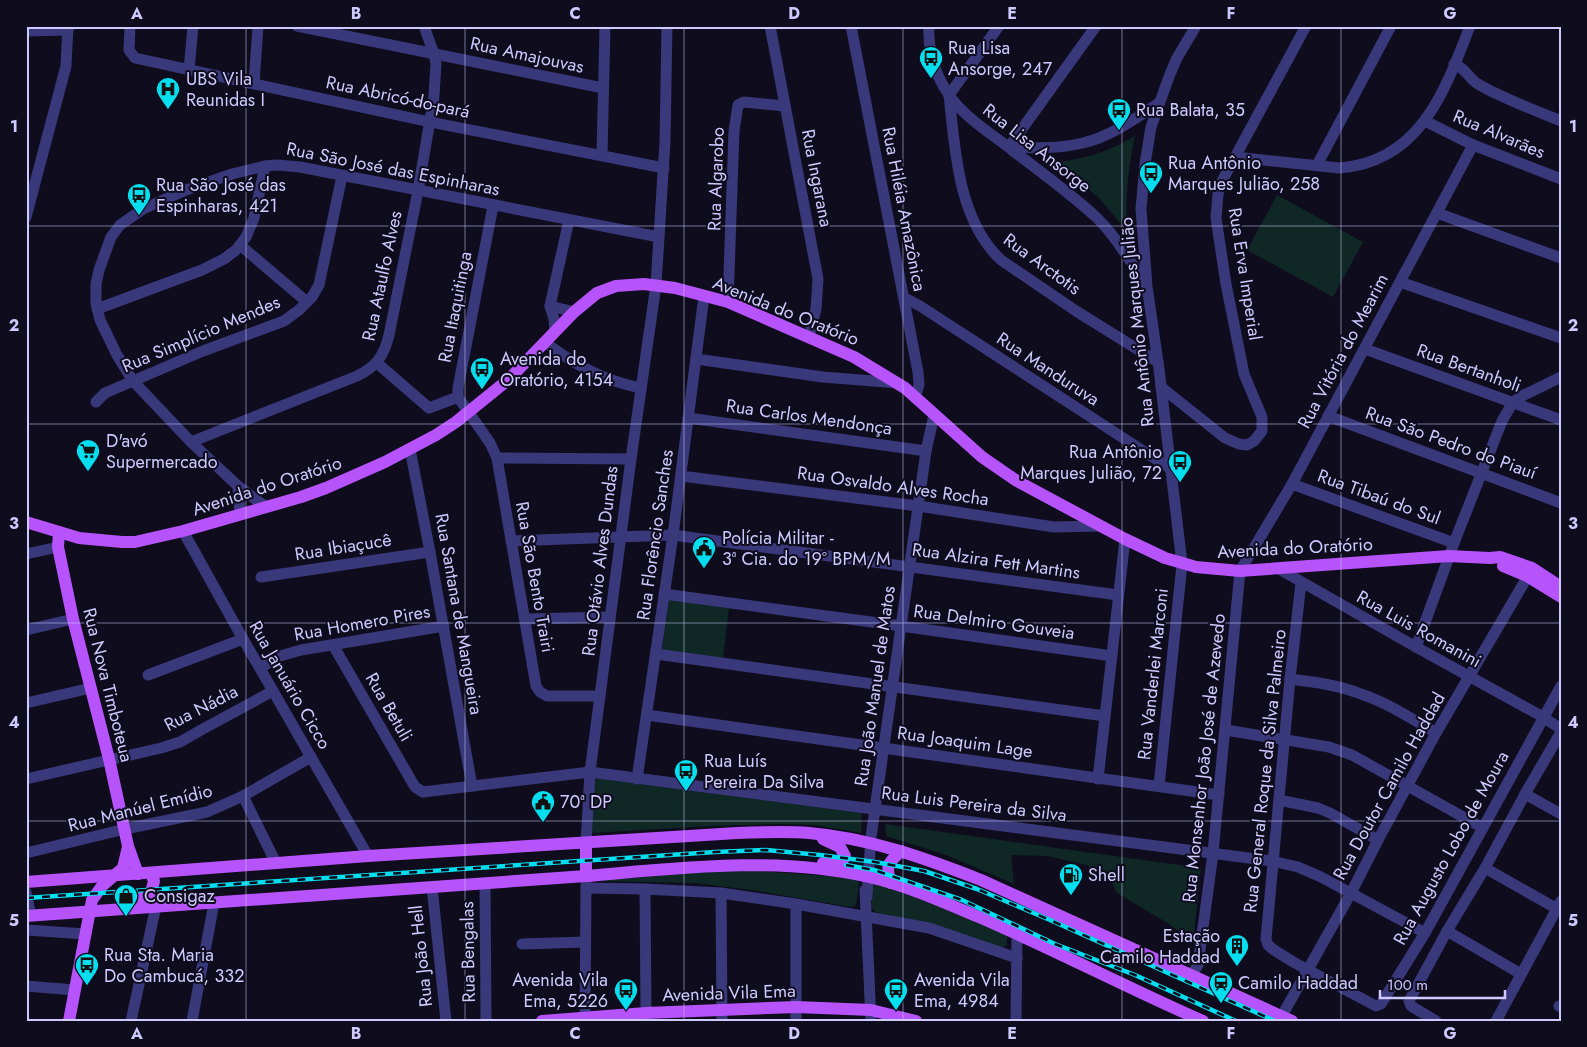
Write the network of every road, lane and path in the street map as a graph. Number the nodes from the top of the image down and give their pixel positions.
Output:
1 (130, 26) edge
2 (193, 26) edge
3 (258, 26) edge
4 (297, 26) edge
5 (424, 26) edge
6 (605, 26) edge
7 (667, 26) edge
8 (770, 26) edge
9 (851, 26) edge
10 (930, 26) edge
11 (999, 26) edge
12 (1096, 26) edge
13 (1196, 26) edge
14 (1306, 26) edge
15 (1391, 26) edge
16 (1470, 26) edge
17 (68, 28) edge
18 (26, 31) edge
19 (434, 54) junction
20 (1454, 64) junction
21 (189, 70) junction
22 (254, 84) junction
23 (603, 88) junction
24 (949, 95) junction
25 (1159, 103) junction
26 (785, 106) junction
27 (1425, 121) junction
28 (1561, 121) edge
29 (430, 122) junction
30 (1473, 145) junction
31 (1009, 147) junction
32 (602, 155) junction
33 (1235, 157) junction
34 (1317, 165) junction
35 (265, 166) junction
36 (664, 168) junction
37 (342, 176) junction
38 (1561, 178) edge
39 (418, 190) junction
40 (493, 206) junction
41 (1437, 213) junction
42 (26, 217) edge
43 (569, 220) junction
44 (659, 237) junction
45 (240, 244) junction
46 (1561, 258) edge
47 (1400, 282) junction
48 (656, 285) junction
49 (1147, 286) junction
50 (704, 296) junction
51 (905, 298) junction
52 (307, 302) junction
53 (728, 302) junction
54 (550, 306) junction
55 (97, 309) junction
56 (574, 312) junction
57 (555, 331) junction
58 (809, 337) junction
59 (1561, 338) edge
60 (545, 342) junction
61 (1365, 348) junction
62 (696, 359) junction
63 (1158, 362) junction
64 (377, 363) junction
65 (1561, 377) edge
66 (133, 380) junction
67 (898, 383) junction
68 (1161, 386) junction
69 (641, 388) junction
70 (458, 397) junction
71 (915, 398) junction
72 (96, 402) dead end
73 (1513, 402) junction
74 (468, 413) junction
75 (934, 415) junction
76 (1328, 416) junction
77 (688, 418) junction
78 (1561, 420) edge
79 (191, 442) junction
80 (410, 449) junction
81 (926, 451) junction
82 (497, 458) junction
83 (631, 459) junction
84 (1171, 469) junction
85 (1482, 473) junction
86 (681, 476) junction
87 (1292, 484) junction
88 (238, 486) junction
89 (1561, 503) edge
90 (918, 506) junction
91 (266, 507) junction
92 (240, 514) junction
93 (26, 522) edge
94 (1100, 526) junction
95 (183, 531) junction
96 (59, 533) junction
97 (673, 536) junction
98 (621, 537) junction
99 (1125, 538) junction
100 (511, 541) junction
101 (1454, 543) junction
102 (58, 547) junction
103 (430, 552) junction
104 (26, 554) edge
105 (1449, 556) junction
106 (1182, 564) junction
107 (909, 567) junction
108 (1279, 569) junction
109 (1240, 571) junction
110 (1530, 572) junction
111 (261, 577) dead end
112 (1301, 583) junction
113 (1561, 587) edge
114 (664, 594) junction
115 (1118, 595) junction
116 (1561, 597) edge
117 (610, 617) junction
118 (525, 618) junction
119 (73, 619) junction
120 (444, 626) junction
121 (901, 626) junction
122 (26, 630) edge
123 (243, 639) junction
124 (333, 645) junction
125 (1416, 648) junction
126 (656, 654) junction
127 (1112, 656) junction
128 (260, 668) junction
129 (148, 675) dead end
130 (1470, 677) junction
131 (1290, 679) junction
132 (892, 686) junction
133 (1561, 686) edge
134 (91, 688) junction
135 (272, 691) junction
136 (600, 696) junction
137 (26, 703) edge
138 (647, 715) junction
139 (1105, 716) junction
140 (1543, 717) junction
141 (1226, 730) junction
142 (1561, 730) edge
143 (1436, 733) junction
144 (1285, 738) junction
145 (883, 748) junction
146 (311, 758) junction
147 (109, 759) junction
148 (590, 772) junction
149 (26, 779) edge
150 (637, 779) junction
151 (1098, 779) junction
152 (472, 786) junction
153 (1159, 786) junction
154 (1407, 786) junction
155 (415, 787) joint
156 (1219, 794) junction
157 (1525, 794) junction
158 (243, 796) junction
159 (1279, 800) junction
160 (875, 809) junction
161 (1561, 814) edge
162 (1483, 828) junction
163 (125, 829) junction
164 (811, 833) junction
165 (1378, 840) junction
166 (871, 842) junction
167 (586, 843) junction
168 (128, 846) junction
169 (901, 851) junction
170 (1213, 853) junction
171 (26, 854) edge
172 (368, 856) junction
173 (1272, 861) junction
174 (276, 863) junction
175 (738, 864) junction
176 (1485, 868) junction
177 (151, 873) junction
178 (138, 874) junction
179 (113, 876) junction
180 (867, 877) junction
181 (590, 880) junction
182 (26, 882) edge
183 (485, 883) junction
184 (891, 883) junction
185 (432, 887) junction
186 (646, 889) junction
187 (26, 892) edge
188 (721, 893) junction
189 (1351, 893) junction
190 (214, 903) junction
191 (796, 904) junction
192 (156, 906) junction
193 (1559, 907) edge
194 (111, 910) junction
195 (89, 913) junction
196 (29, 916) edge
197 (867, 916) junction
198 (26, 930) edge
199 (1447, 931) junction
200 (86, 933) junction
201 (1425, 933) junction
202 (1017, 934) junction
203 (586, 942) junction
204 (522, 944) dead end
205 (1017, 958) junction
206 (1307, 969) junction
207 (1189, 974) junction
208 (1521, 974) junction
209 (26, 986) edge
210 (75, 990) junction
211 (796, 1007) junction
212 (646, 1013) junction
213 (722, 1016) edge
214 (871, 1016) edge
215 (585, 1019) edge
216 (1284, 1019) edge
217 (551, 1020) edge
218 (69, 1021) edge
219 (131, 1021) edge
220 (192, 1021) edge
221 (446, 1021) edge
222 (486, 1021) edge
223 (542, 1021) edge
224 (796, 1021) edge
225 (916, 1021) edge
226 (1016, 1021) edge
227 (1203, 1021) edge
228 (1436, 1021) edge
229 (1496, 1021) edge

1 - 21 street, Rua Abricó-do-pará
2 - 21 street
3 - 22 street
4 - 19 street, Rua Amajouvas
5 - 19 street, Rua Ataulfo Alves
6 - 23 street
7 - 36 street, Rua Otávio Alves Dundas
8 - 26 street, Rua Ingarana
9 - 51 street, Rua Hiléia Amazônica
10 - 24 street, Rua Lisa Ansorge
11 - 24 street
12 - 31 street
13 - 25 street, Rua Antônio Marques Julião
14 - 33 street
15 - 34 street
16 - 20 street
17 - 18 street
17 - 42 street
19 - 23 street, Rua Amajouvas
19 - 29 street, Rua Ataulfo Alves
20 - 27 street
20 - 28 street
21 - 22 street, Rua Abricó-do-pará
22 - 29 street, Rua Abricó-do-pará
23 - 32 street
24 - 31 street, Rua Lisa Ansorge
24 - 63 street, Rua Arctotis
25 - 31 street
25 - 49 street, Rua Antônio Marques Julião
26 - 53 street, Rua Algarobo
26 - 58 street, Rua Ingarana
27 - 30 street, Rua Alvarães
27 - 34 street
29 - 32 street, Rua Abricó-do-pará
29 - 39 street, Rua Ataulfo Alves
30 - 38 street, Rua Alvarães
30 - 41 street, Rua Vitória do Mearim
31 - 49 street, Rua Lisa Ansorge
32 - 36 street, Rua Abricó-do-pará
33 - 34 street
33 - 68 street, Rua Erva Imperial
35 - 37 street, Rua São José das Espinharas
35 - 45 street
35 - 55 street, Rua São José das Espinharas
36 - 44 street, Rua Otávio Alves Dundas
37 - 39 street, Rua São José das Espinharas
37 - 52 street, Rua Simplício Mendes
39 - 40 street, Rua São José das Espinharas
39 - 64 street, Rua Ataulfo Alves
40 - 43 street, Rua São José das Espinharas
40 - 70 street, Rua Itaquitinga
41 - 46 street
41 - 47 street, Rua Vitória do Mearim
43 - 44 street, Rua São José das Espinharas
43 - 54 street
44 - 48 street, Rua Otávio Alves Dundas
45 - 52 street
45 - 55 street
47 - 59 street
47 - 61 street, Rua Vitória do Mearim
48 - 50 main road, Avenida do Oratório
48 - 56 main road, Avenida do Oratório
48 - 69 street, Rua Otávio Alves Dundas
49 - 63 street, Rua Antônio Marques Julião
50 - 53 main road, Avenida do Oratório
50 - 62 street, Rua Florêncio Sanches
51 - 71 street, Rua Hiléia Amazônica
51 - 84 street, Rua Manduruva
52 - 66 street, Rua Simplício Mendes
53 - 58 main road, Avenida do Oratório
54 - 56 street
54 - 57 street
55 - 66 street, Rua São José das Espinharas
56 - 57 main road, Avenida do Oratório
57 - 60 main road, Avenida do Oratório
58 - 67 main road, Avenida do Oratório
60 - 69 street
60 - 74 main road, Avenida do Oratório
61 - 73 street, Rua Bertanholi
61 - 76 street, Rua Vitória do Mearim
62 - 67 street
62 - 77 street, Rua Florêncio Sanches
63 - 68 street, Rua Antônio Marques Julião
64 - 70 street
64 - 79 street, Rua Ataulfo Alves
65 - 73 street
66 - 72 street, Rua Simplício Mendes
66 - 79 street, Rua São José das Espinharas
67 - 71 main road, Avenida do Oratório
68 - 84 street, Rua Antônio Marques Julião
69 - 83 street, Rua Otávio Alves Dundas
70 - 74 street
71 - 75 main road, Avenida do Oratório
73 - 78 street, Rua Bertanholi
73 - 85 street
74 - 80 main road, Avenida do Oratório
74 - 82 street, Rua São Bento Trairi
75 - 81 street, Rua João Manuel de Matos
75 - 94 main road, Avenida do Oratório
76 - 85 street, Rua São Pedro do Piauí
76 - 87 street, Rua Vitória do Mearim
77 - 81 street, Rua Carlos Mendonça
77 - 86 street, Rua Florêncio Sanches
79 - 88 street, Rua São José das Espinharas
80 - 91 main road, Avenida do Oratório
80 - 103 street, Rua Santana de Mangueira
81 - 90 street, Rua João Manuel de Matos
82 - 83 street
82 - 100 street, Rua São Bento Trairi
83 - 98 street, Rua Otávio Alves Dundas
84 - 106 street, Rua Antônio Marques Julião
85 - 89 street, Rua São Pedro do Piauí
85 - 101 street
86 - 90 street, Rua Osvaldo Alves Rocha
86 - 97 street, Rua Florêncio Sanches
87 - 101 street, Rua Tibaú do Sul
87 - 109 street, Rua Vitória do Mearim
88 - 91 street, Rua São José das Espinharas
88 - 92 street
90 - 94 street, Rua Osvaldo Alves Rocha
90 - 107 street, Rua João Manuel de Matos
91 - 92 main road, Avenida do Oratório
92 - 95 main road, Avenida do Oratório
93 - 96 main road, Avenida do Oratório
94 - 99 main road, Avenida do Oratório
95 - 96 main road, Avenida do Oratório
95 - 123 street, Rua Januário Cicco
96 - 102 main road, Rua Nova Timboteua
97 - 98 street, Rua Alzira Fett Martins
97 - 107 street, Rua Alzira Fett Martins
97 - 114 street, Rua Florêncio Sanches
98 - 100 street, Rua Alzira Fett Martins
98 - 117 street, Rua Otávio Alves Dundas
99 - 106 main road, Avenida do Oratório
99 - 115 street
100 - 118 street, Rua São Bento Trairi
101 - 105 street
102 - 104 street
102 - 119 main road, Rua Nova Timboteua
103 - 111 street, Rua Ibiaçucê
103 - 120 street, Rua Santana de Mangueira
105 - 108 main road, Avenida do Oratório
105 - 110 main road, Avenida do Oratório
105 - 125 street
106 - 109 main road, Avenida do Oratório
106 - 153 street, Rua Vanderlei Marconi
107 - 115 street, Rua Alzira Fett Martins
107 - 121 street, Rua João Manuel de Matos
108 - 109 main road, Avenida do Oratório
108 - 112 street, Rua Luis Romanini
109 - 141 street, Rua Monsenhor João José de Azevedo
110 - 113 main road, Avenida do Oratório
110 - 116 main road, Avenida do Oratório
110 - 130 street, Rua Doutor Camilo Haddad
112 - 125 street, Rua Luis Romanini
112 - 131 street, Rua General Roque da Silva Palmeiro
114 - 121 street, Rua Delmiro Gouveia
114 - 126 street, Rua Florêncio Sanches
115 - 127 street
117 - 118 street
117 - 136 street, Rua Otávio Alves Dundas
118 - 136 street, Rua São Bento Trairi
119 - 122 street
119 - 134 main road, Rua Nova Timboteua
120 - 124 street, Rua Homero Pires
120 - 152 street, Rua Santana de Mangueira
121 - 127 street, Rua Delmiro Gouveia
121 - 132 street, Rua João Manuel de Matos
123 - 128 street, Rua Januário Cicco
123 - 129 street
124 - 128 street, Rua Homero Pires
124 - 155 street, Rua Betuli
125 - 130 street, Rua Luis Romanini
126 - 132 street
126 - 138 street, Rua Florêncio Sanches
127 - 139 street
128 - 135 street, Rua Januário Cicco
130 - 140 street, Rua Luis Romanini
130 - 143 street, Rua Doutor Camilo Haddad
131 - 143 street
131 - 144 street, Rua General Roque da Silva Palmeiro
132 - 139 street
132 - 145 street, Rua João Manuel de Matos
133 - 140 street, Rua Augusto Lobo de Moura
134 - 137 street
134 - 147 main road, Rua Nova Timboteua
135 - 146 street, Rua Januário Cicco
135 - 147 street, Rua Nádia
136 - 148 street, Rua Otávio Alves Dundas
138 - 145 street, Rua Joaquim Lage
138 - 150 street, Rua Florêncio Sanches
139 - 151 street
140 - 142 street, Rua Luis Romanini
140 - 162 street, Rua Augusto Lobo de Moura
141 - 144 street
141 - 156 street, Rua Monsenhor João José de Azevedo
142 - 157 street
143 - 154 street, Rua Doutor Camilo Haddad
144 - 154 street
144 - 159 street, Rua General Roque da Silva Palmeiro
145 - 151 street, Rua Joaquim Lage
145 - 160 street, Rua João Manuel de Matos
146 - 158 street, Rua Manúel Emídio
146 - 172 street, Rua Januário Cicco
147 - 149 street, Rua Nádia
147 - 163 main road, Rua Nova Timboteua
148 - 150 street, Rua Luis Pereira da Silva
148 - 152 street, Rua Luis Pereira da Silva
148 - 167 street, Rua Otávio Alves Dundas
150 - 160 street, Rua Luis Pereira da Silva
151 - 153 street, Rua Joaquim Lage
152 - 155 street, Rua Luis Pereira da Silva
153 - 156 street, Rua Joaquim Lage
154 - 162 street
154 - 165 street, Rua Doutor Camilo Haddad
156 - 170 street, Rua Monsenhor João José de Azevedo
157 - 161 street
157 - 176 street
158 - 163 street, Rua Manúel Emídio
158 - 174 street
159 - 165 street
159 - 173 street, Rua General Roque da Silva Palmeiro
160 - 166 street, Rua João Manuel de Matos
160 - 170 street, Rua Luis Pereira da Silva
162 - 201 street, Rua Augusto Lobo de Moura
163 - 168 main road, Rua Nova Timboteua
163 - 171 street, Rua Manúel Emídio
164 - 166 main road
164 - 167 main road
164 - 175 main road
165 - 189 street, Rua Doutor Camilo Haddad
166 - 169 main road
166 - 180 street, Rua João Manuel de Matos
167 - 172 main road
167 - 181 main road
168 - 178 main road, Rua Nova Timboteua
168 - 179 main road, Rua Nova Timboteua
169 - 184 main road
169 - 207 main road
170 - 173 street, Rua Luis Pereira da Silva
170 - 207 street, Rua Monsenhor João José de Azevedo
172 - 174 main road
173 - 189 street, Rua Luis Pereira da Silva
173 - 206 street, Rua General Roque da Silva Palmeiro
174 - 177 main road
175 - 180 main road
175 - 181 main road
176 - 193 street
176 - 199 street
177 - 178 main road
177 - 194 main road
178 - 179 main road
179 - 182 main road
179 - 195 main road, Rua Nova Timboteua
180 - 184 main road
180 - 197 street, Rua João Manuel de Matos
181 - 183 main road
181 - 186 street
181 - 203 street
183 - 185 main road
183 - 222 street, Rua Bengalas
184 - 202 main road
185 - 190 main road
185 - 221 street, Rua João Hell
186 - 188 street
186 - 212 street
187 - 196 street
188 - 191 street
188 - 213 street
189 - 201 street, Rua Luis Pereira da Silva
189 - 206 street, Rua Doutor Camilo Haddad
190 - 192 main road
190 - 220 street
191 - 197 street
191 - 211 street
192 - 194 main road
192 - 219 street
193 - 208 street
194 - 195 main road
194 - 200 main road
195 - 196 main road
195 - 200 main road, Rua Nova Timboteua
197 - 205 street
197 - 214 street, Rua João Manuel de Matos
198 - 200 street
199 - 208 street
199 - 228 street
200 - 210 main road, Rua Nova Timboteua
201 - 206 street, Rua Augusto Lobo de Moura
202 - 205 street
202 - 227 main road
203 - 204 street
203 - 215 street
205 - 226 street
206 - 216 street, Rua Doutor Camilo Haddad
207 - 216 main road
208 - 229 street
209 - 210 street
210 - 218 main road, Rua Nova Timboteua
211 - 213 main road, Avenida Vila Ema
211 - 214 main road, Avenida Vila Ema
211 - 224 street
212 - 213 main road, Avenida Vila Ema
212 - 215 main road, Avenida Vila Ema
214 - 225 main road, Avenida Vila Ema
215 - 217 main road, Avenida Vila Ema
217 - 223 main road, Avenida Vila Ema

